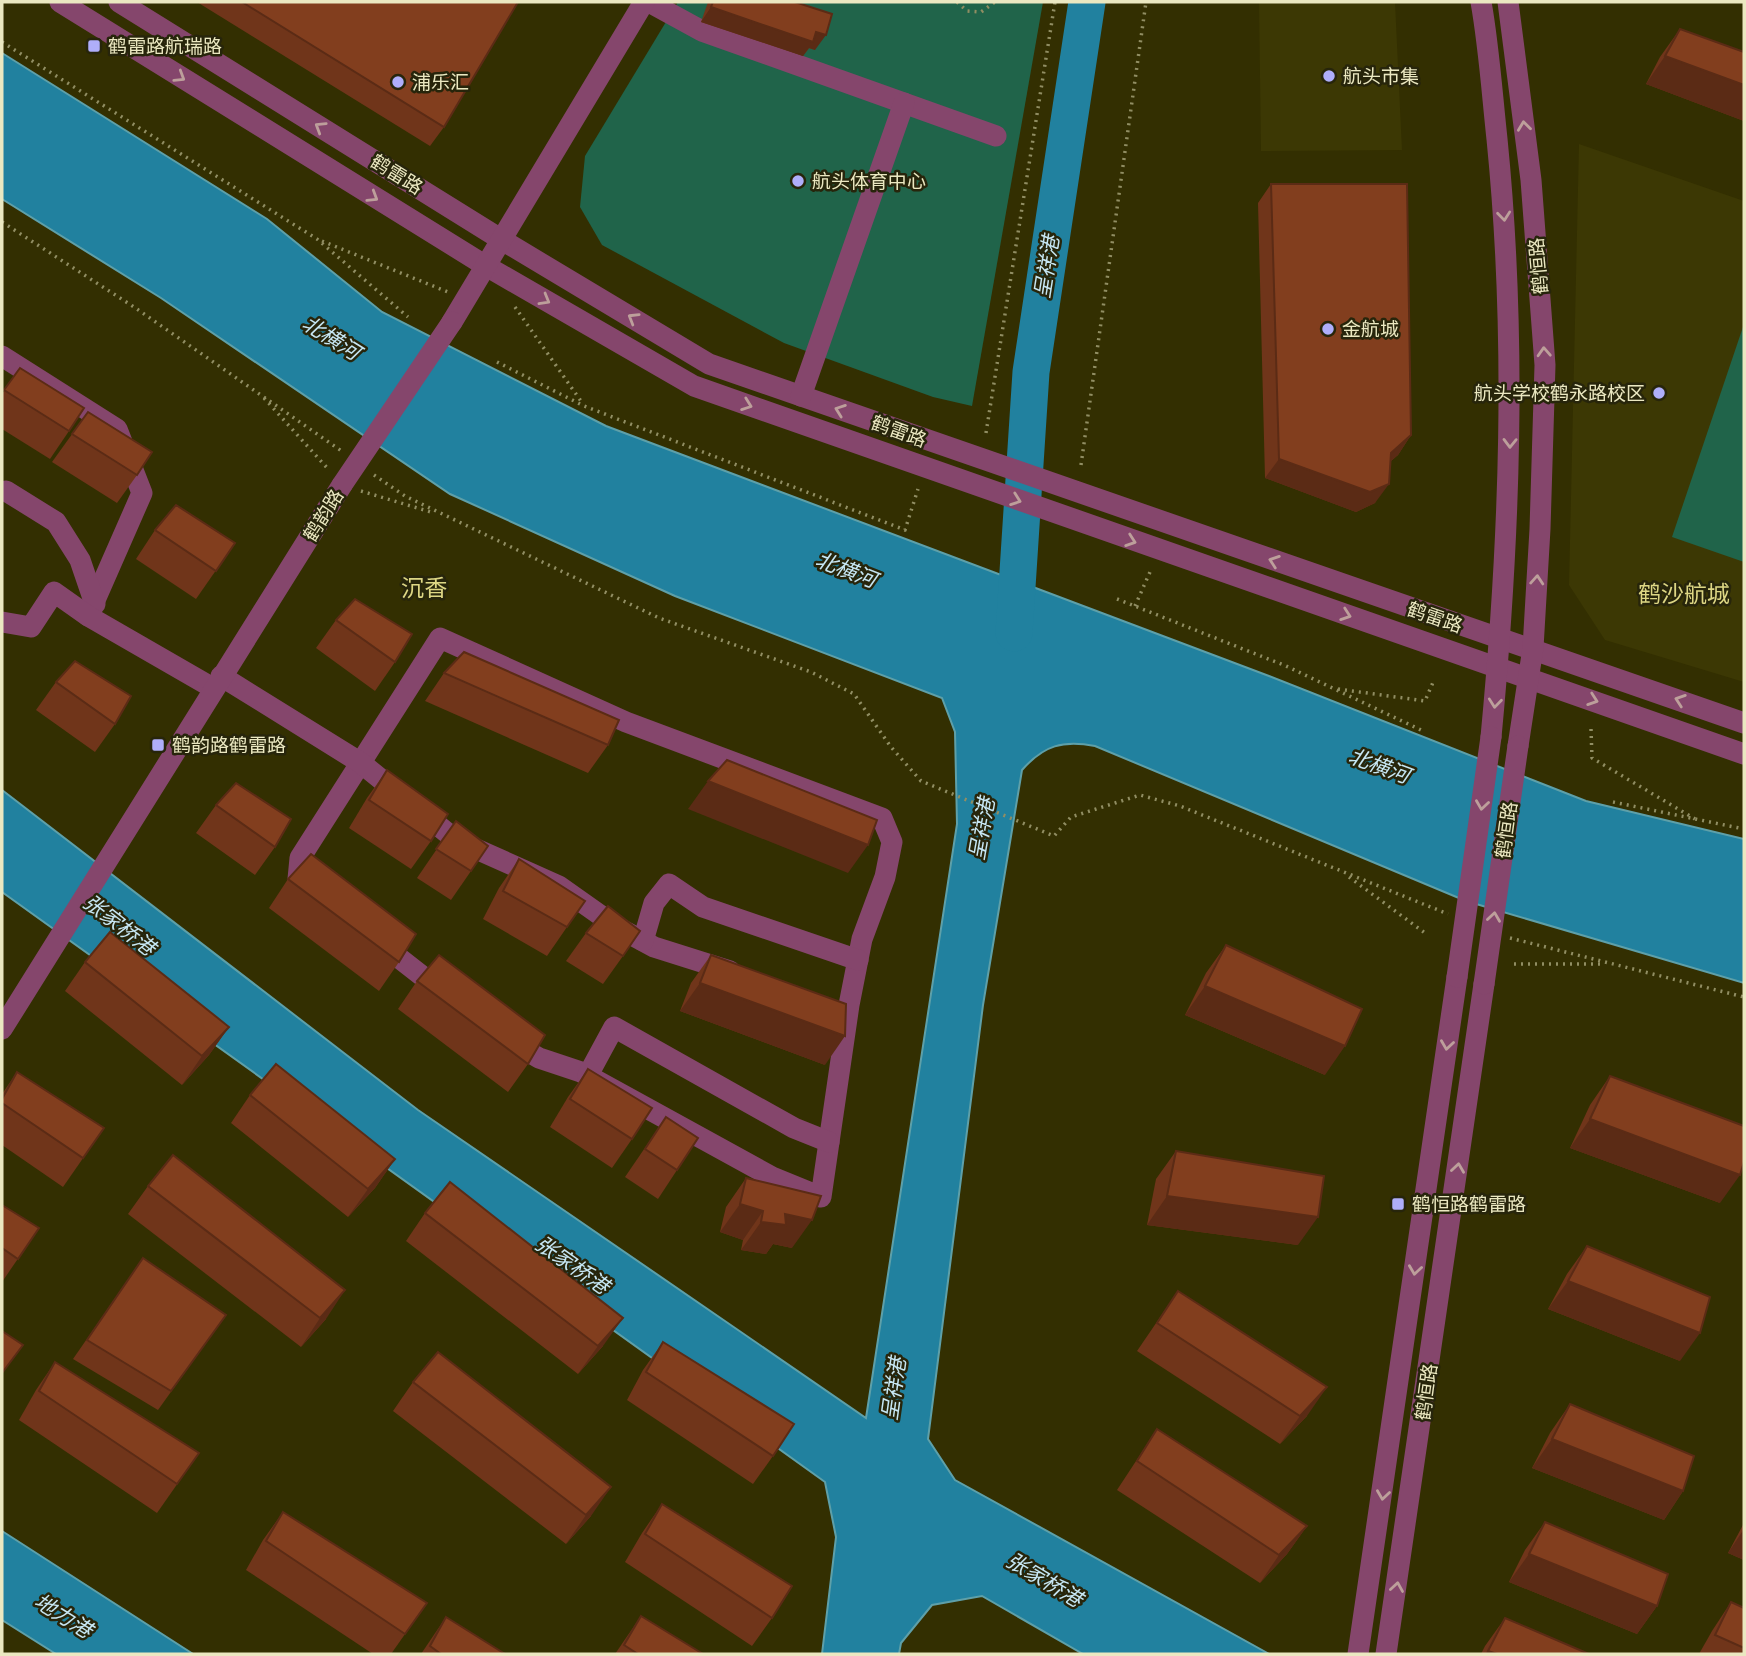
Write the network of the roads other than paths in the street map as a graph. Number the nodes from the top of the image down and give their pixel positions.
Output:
1 (60, 2) edge
2 (119, 2) edge
3 (644, 2) edge
4 (649, 2) edge
5 (1481, 2) edge
6 (1508, 2) edge
7 (904, 103) junction
8 (996, 136) dead end
9 (502, 240) junction
10 (486, 266) junction
11 (2, 356) edge
12 (801, 396) junction
13 (6, 492) dead end
14 (91, 610) junction
15 (2, 622) edge
16 (1501, 640) junction
17 (1533, 648) junction
18 (1498, 669) junction
19 (1528, 678) junction
20 (217, 682) junction
21 (1744, 723) edge
22 (1744, 754) edge
23 (361, 763) junction
24 (643, 941) junction
25 (858, 960) junction
26 (756, 978) edge
27 (2, 1029) edge
28 (588, 1075) junction
29 (829, 1142) junction
30 (1358, 1654) edge
31 (1387, 1654) edge

1 -> 10 street, 鹤雷路
9 -> 2 street, 鹤雷路
3 - 9 street, 鹤韵路
4 - 7 street
5 -> 16 street, 鹤恒路
17 -> 6 street, 鹤恒路
7 - 8 street
7 - 12 street
9 - 10 street, 鹤韵路
12 -> 9 street, 鹤雷路
10 -> 18 street, 鹤雷路
10 - 20 street, 鹤韵路, bridge
11 - 14 street
16 -> 12 street, 鹤雷路
13 - 14 street
14 - 15 street
14 - 20 street
16 - 17 street, 鹤雷路
16 - 18 street, 鹤恒路
17 - 19 street, 鹤恒路
21 -> 17 street, 鹤雷路
18 - 19 street, 鹤雷路
18 -> 30 street, 鹤恒路, bridge
19 -> 22 street, 鹤雷路
31 -> 19 street, 鹤恒路, bridge
20 - 23 street
20 - 27 street, 鹤韵路
23 - 24 street
23 - 25 street
23 - 28 street
24 - 25 street
24 - 26 street
25 - 29 street
28 - 29 street
28 - 29 street

